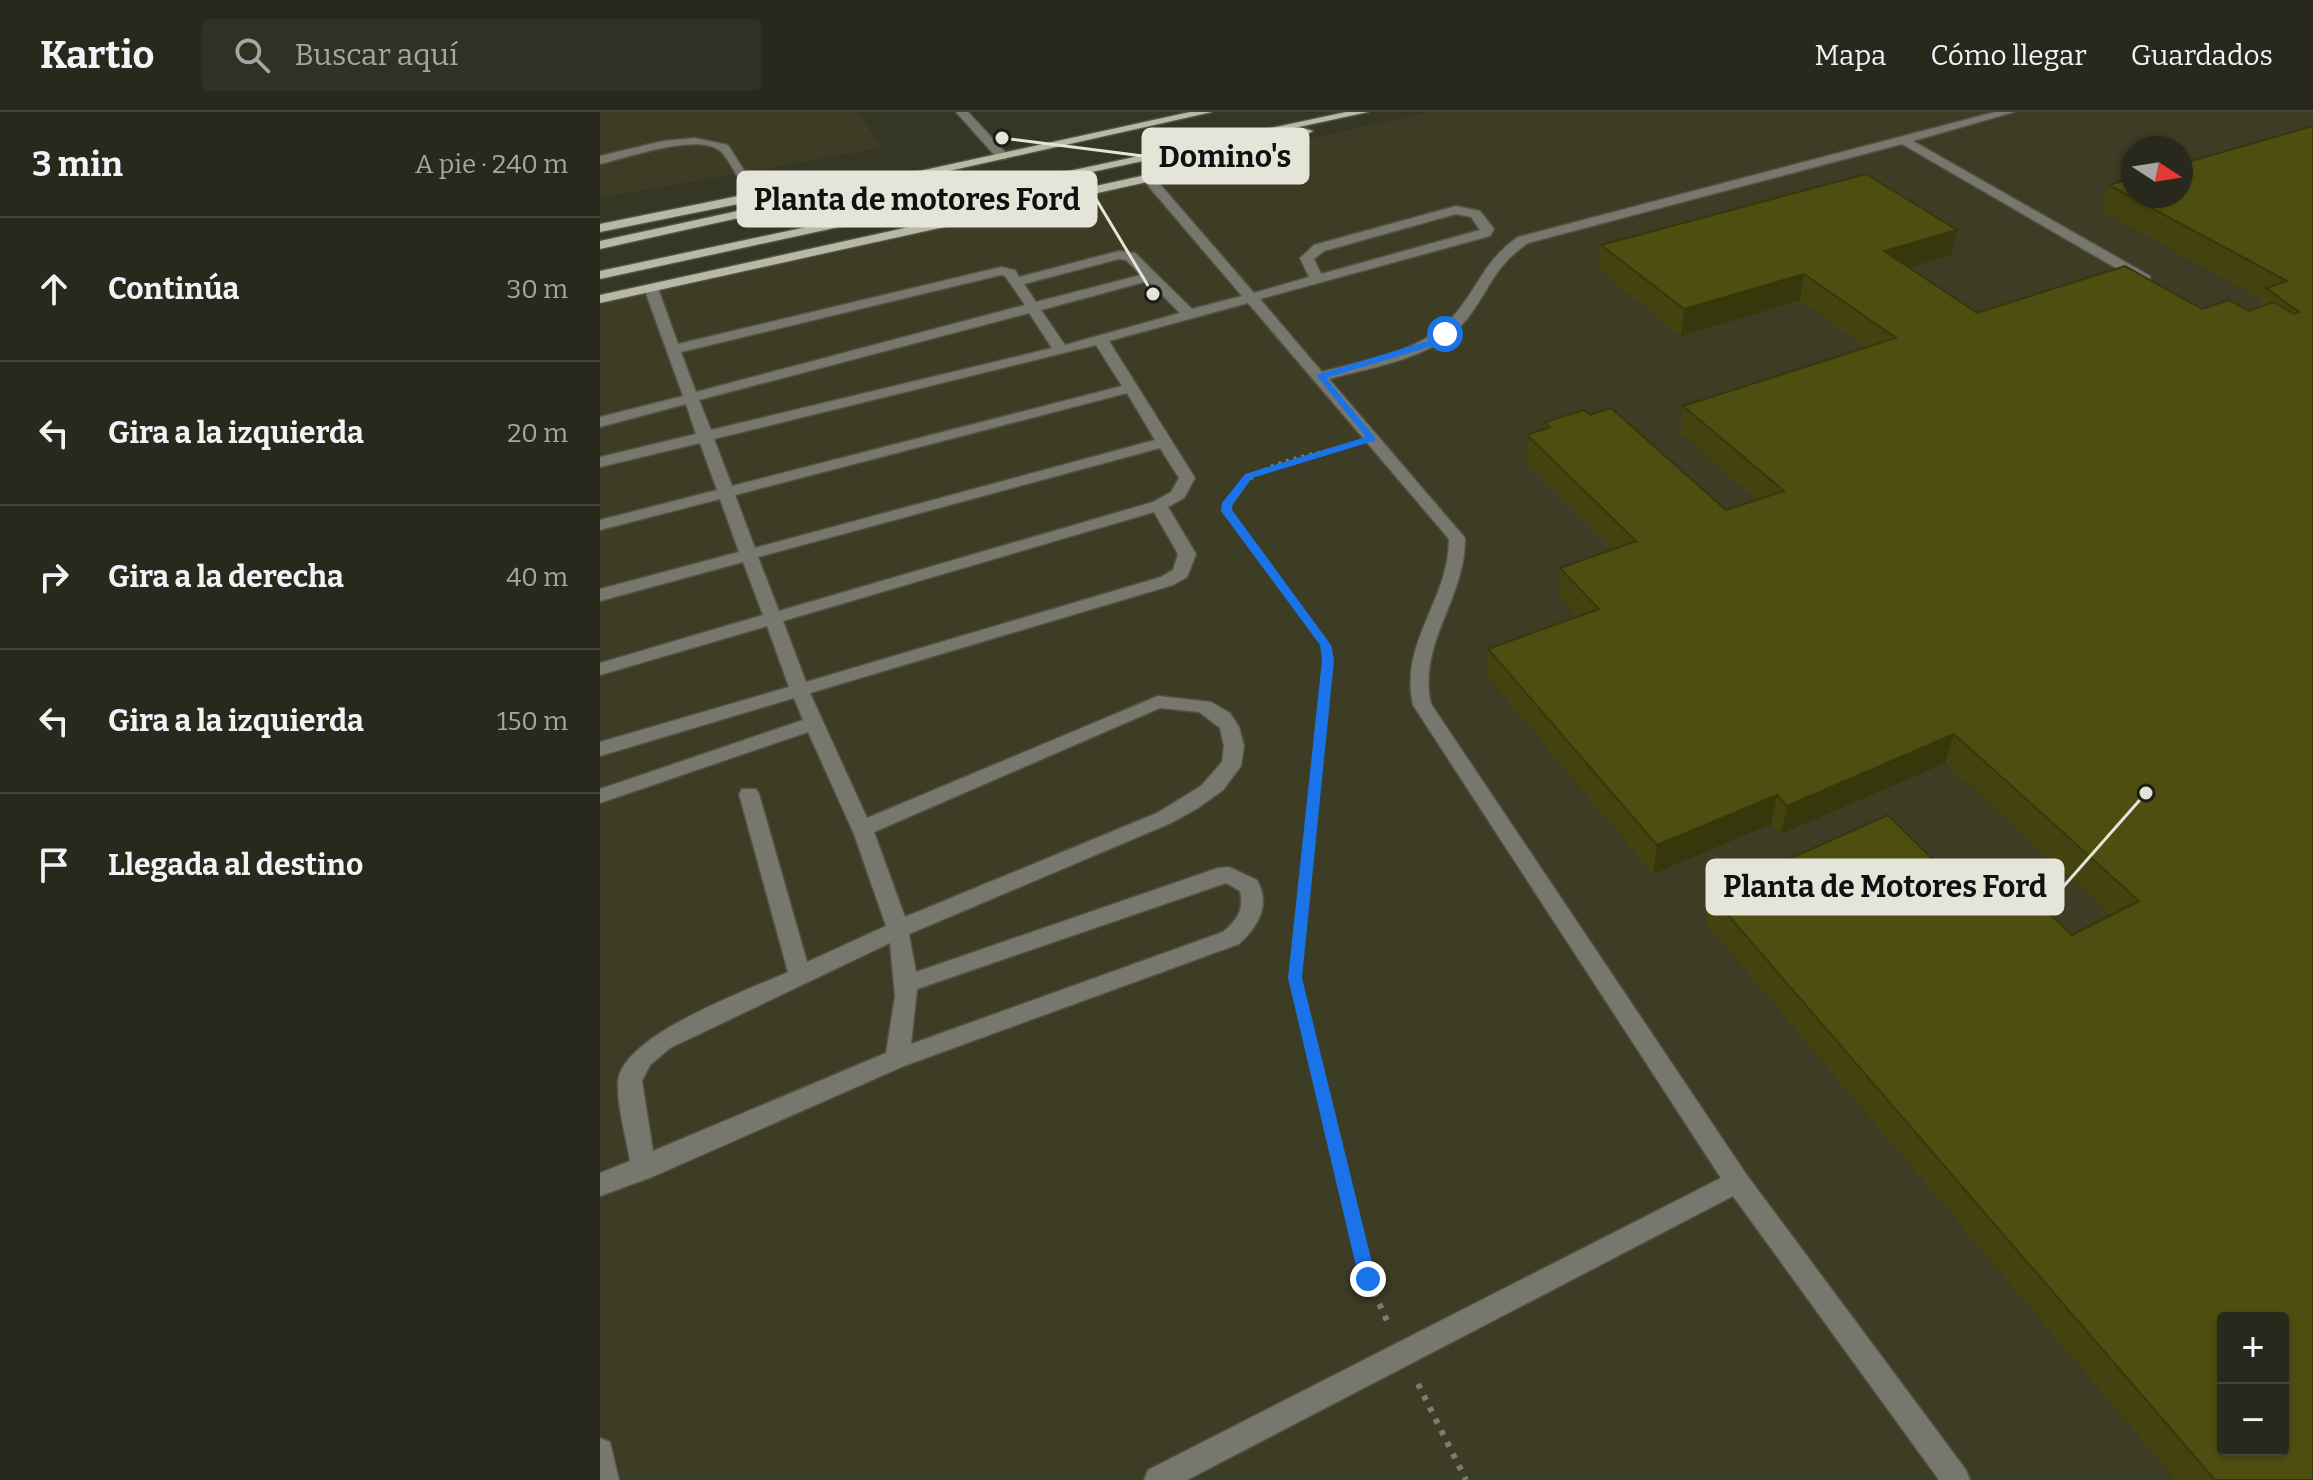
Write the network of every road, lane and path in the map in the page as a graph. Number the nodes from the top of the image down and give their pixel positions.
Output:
1 (962, 112) edge
2 (1206, 112) edge
3 (1362, 112) edge
4 (2008, 112) edge
5 (1333, 118) junction
6 (1902, 139) junction
7 (1002, 156) junction
8 (600, 160) edge
9 (936, 173) junction
10 (1148, 178) junction
11 (754, 196) junction
12 (600, 228) edge
13 (600, 245) edge
14 (600, 275) edge
15 (1152, 276) junction
16 (1315, 277) junction
17 (1015, 282) junction
18 (2159, 287) edge
19 (651, 288) junction
20 (1252, 298) junction
21 (600, 299) edge
22 (1031, 306) junction
23 (1190, 315) junction
24 (1100, 339) junction
25 (674, 349) junction
26 (1061, 350) junction
27 (1320, 377) junction
28 (1130, 388) junction
29 (690, 395) junction
30 (600, 422) edge
31 (707, 434) junction
32 (1373, 438) junction
33 (1164, 442) junction
34 (600, 462) edge
35 (724, 492) junction
36 (1159, 505) junction
37 (600, 525) edge
38 (749, 553) junction
39 (600, 595) edge
40 (773, 616) junction
41 (600, 669) edge
42 (799, 689) junction
43 (814, 723) junction
44 (600, 749) edge
45 (749, 794) dead end
46 (600, 796) edge
47 (862, 829) junction
48 (897, 930) junction
49 (800, 976) junction
50 (906, 984) junction
51 (896, 1059) junction
52 (643, 1169) junction
53 (1737, 1182) junction
54 (600, 1185) edge
55 (1403, 1354) junction
56 (600, 1452) edge
57 (605, 1480) edge
58 (1158, 1480) edge
59 (1466, 1480) edge
60 (1956, 1480) edge

1 - 7 street
2 - 7 main road
3 - 5 main road
4 - 6 street
5 - 10 main road
5 - 14 main road
6 - 18 street
6 - 27 street
7 - 9 main road
8 - 11 street
9 - 11 main road
9 - 13 main road
10 - 19 main road
10 - 20 street
11 - 12 main road
15 - 17 street
15 - 22 street
15 - 23 street
16 - 16 street
16 - 20 street
17 - 22 street
17 - 25 street
19 - 21 main road
19 - 25 street
20 - 23 street
20 - 27 street
22 - 26 street
22 - 29 street
23 - 24 street
24 - 26 street
24 - 28 street
25 - 29 street
26 - 31 street
27 - 32 street
28 - 33 street
28 - 35 street
29 - 30 street
29 - 31 street
31 - 34 street
31 - 35 street
32 - 53 street
32 - 55 path
33 - 36 street
33 - 38 street
35 - 37 street
35 - 38 street
36 - 40 street
36 - 42 street
38 - 39 street
38 - 40 street
40 - 41 street
40 - 42 street
42 - 43 street
42 - 44 street
43 - 46 street
43 - 47 street
45 - 49 street
47 - 48 street
47 - 48 street
48 - 49 street
48 - 50 street
49 - 52 street
50 - 51 street
50 - 51 street
51 - 52 street
52 - 54 street
53 - 55 street
53 - 60 street
55 - 58 street
55 - 59 path
56 - 57 street

